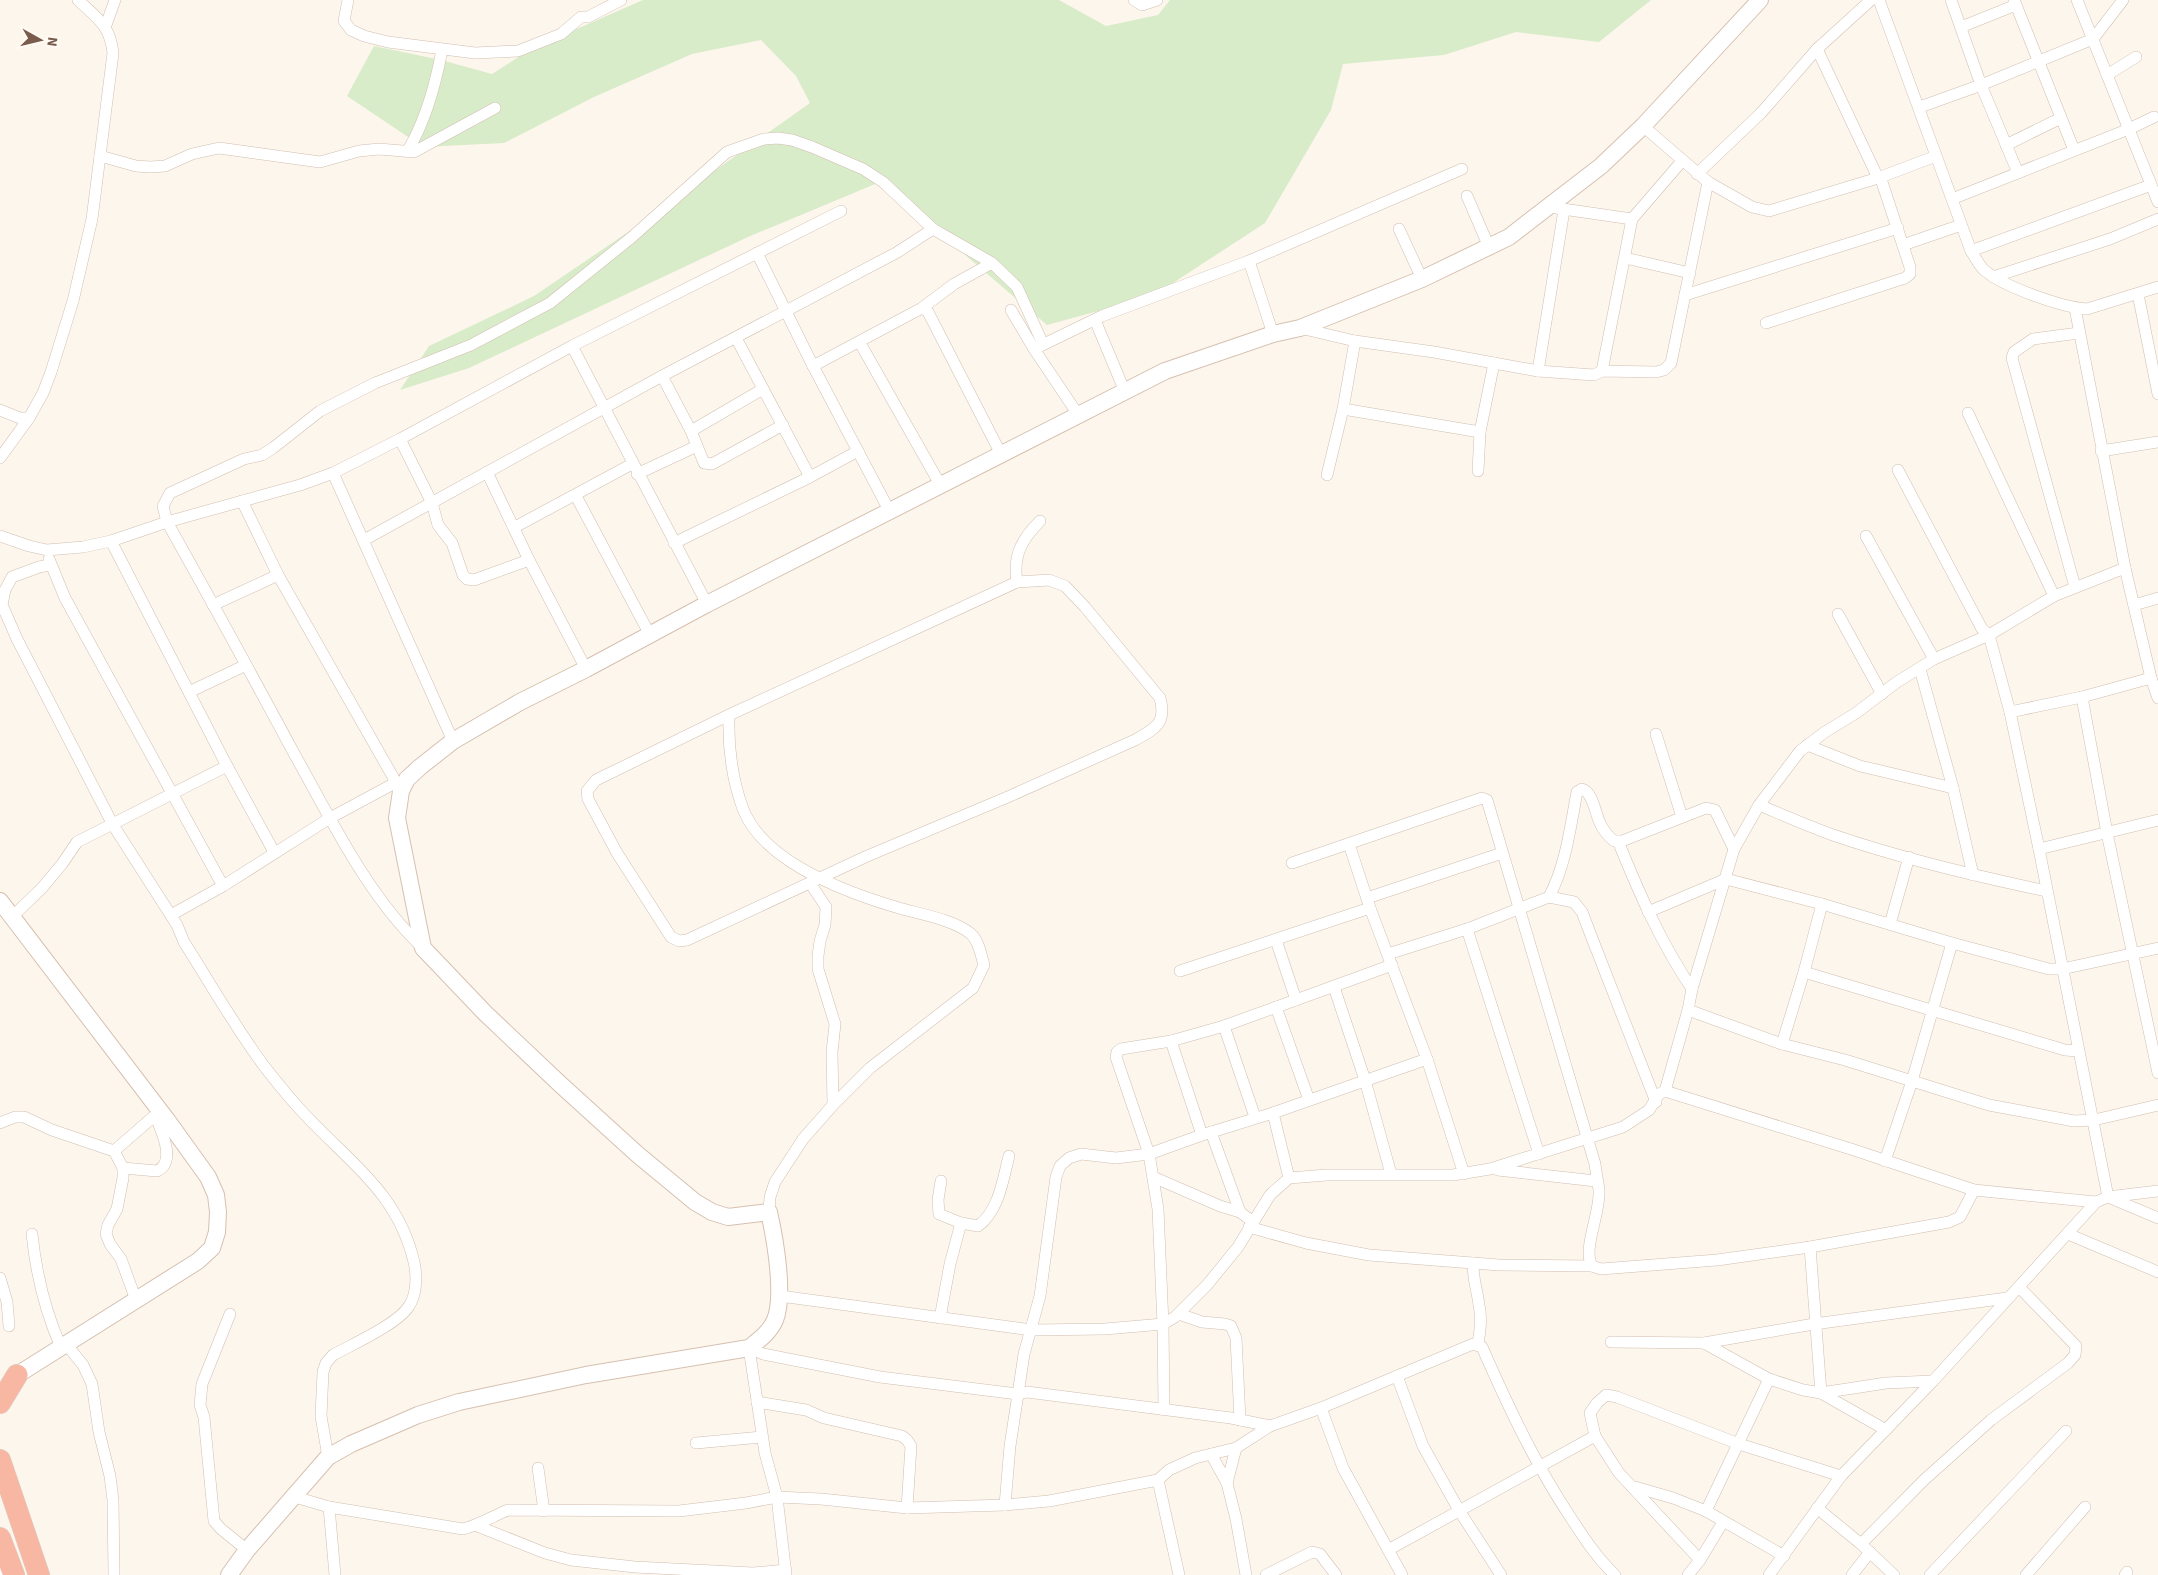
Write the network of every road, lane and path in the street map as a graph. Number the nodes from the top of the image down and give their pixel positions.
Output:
1 (78, 0) edge
2 (115, 0) edge
3 (348, 0) edge
4 (621, 0) edge
5 (1134, 0) edge
6 (1158, 0) edge
7 (1760, 0) edge
8 (1951, 0) edge
9 (2077, 0) edge
10 (2123, 0) edge
11 (1880, 1) edge
12 (2015, 2) edge
13 (106, 26) junction
14 (1961, 28) junction
15 (2092, 39) junction
16 (1817, 49) junction
17 (442, 50) junction
18 (2136, 57) dead end
19 (2038, 60) junction
20 (2107, 75) junction
21 (1981, 85) junction
22 (495, 108) dead end
23 (1920, 108) junction
24 (2154, 116) dead end
25 (2061, 118) junction
26 (1643, 126) junction
27 (2129, 129) junction
28 (2006, 145) junction
29 (408, 150) junction
30 (2074, 150) junction
31 (100, 156) junction
32 (1936, 156) junction
33 (1682, 162) junction
34 (1462, 169) dead end
35 (2018, 173) junction
36 (1697, 174) junction
37 (1879, 177) junction
38 (1708, 182) junction
39 (2151, 186) junction
40 (1467, 196) dead end
41 (1952, 199) junction
42 (2158, 202) edge
43 (1557, 208) junction
44 (841, 211) dead end
45 (1632, 219) junction
46 (2158, 219) edge
47 (1961, 225) junction
48 (1898, 228) junction
49 (932, 229) junction
50 (1399, 229) dead end
51 (1903, 245) junction
52 (1489, 247) junction
53 (1971, 251) junction
54 (757, 253) junction
55 (1625, 258) junction
56 (1249, 261) junction
57 (992, 263) junction
58 (1690, 273) junction
59 (1993, 277) junction
60 (1422, 279) junction
61 (2158, 287) edge
62 (2138, 294) junction
63 (1685, 295) junction
64 (922, 308) junction
65 (2075, 308) junction
66 (1011, 310) dead end
67 (787, 312) junction
68 (1095, 320) junction
69 (1766, 323) dead end
70 (1300, 328) junction
71 (1273, 334) junction
72 (2079, 334) junction
73 (736, 338) junction
74 (1355, 341) junction
75 (860, 343) junction
76 (572, 346) junction
77 (1038, 347) junction
78 (1494, 364) junction
79 (813, 366) junction
80 (1538, 371) junction
81 (1602, 371) junction
82 (662, 376) junction
83 (763, 389) junction
84 (1125, 392) junction
85 (2158, 394) edge
86 (604, 409) junction
87 (1343, 409) junction
88 (0, 410) edge
89 (1968, 413) dead end
90 (1079, 416) junction
91 (29, 418) junction
92 (783, 424) junction
93 (691, 432) junction
94 (1480, 432) junction
95 (400, 439) junction
96 (2158, 442) edge
97 (697, 446) junction
98 (858, 451) junction
99 (2101, 451) junction
100 (1002, 456) junction
101 (0, 458) edge
102 (635, 469) junction
103 (1898, 470) dead end
104 (1478, 471) dead end
105 (487, 472) junction
106 (333, 473) junction
107 (1327, 475) dead end
108 (810, 477) junction
109 (941, 486) junction
110 (576, 496) junction
111 (242, 501) junction
112 (432, 503) junction
113 (890, 512) junction
114 (1040, 521) dead end
115 (167, 522) junction
116 (515, 527) junction
117 (1866, 536) dead end
118 (5, 537) edge
119 (364, 540) junction
120 (111, 541) junction
121 (674, 543) junction
122 (47, 550) junction
123 (529, 560) junction
124 (50, 565) junction
125 (2126, 568) junction
126 (278, 575) junction
127 (1017, 582) junction
128 (2075, 587) junction
129 (2054, 596) junction
130 (2158, 598) edge
131 (707, 604) junction
132 (213, 605) junction
133 (2134, 605) junction
134 (1838, 614) dead end
135 (650, 635) junction
136 (1989, 635) junction
137 (1934, 659) junction
138 (246, 665) junction
139 (586, 669) junction
140 (1920, 669) junction
141 (2151, 678) junction
142 (189, 692) junction
143 (1882, 694) junction
144 (2082, 697) junction
145 (2158, 698) edge
146 (2010, 712) junction
147 (729, 715) junction
148 (1656, 734) dead end
149 (453, 741) junction
150 (1808, 745) junction
151 (227, 766) junction
152 (398, 787) junction
153 (1953, 788) junction
154 (173, 794) junction
155 (1758, 805) junction
156 (1682, 817) junction
157 (330, 818) junction
158 (2158, 820) edge
159 (113, 824) junction
160 (2107, 832) junction
161 (1618, 841) junction
162 (1349, 844) junction
163 (1734, 849) junction
164 (2039, 849) junction
165 (274, 852) junction
166 (1502, 853) junction
167 (1909, 857) junction
168 (1292, 862) dead end
169 (1973, 876) junction
170 (1726, 879) junction
171 (815, 881) junction
172 (223, 886) junction
173 (2047, 892) junction
174 (1549, 897) junction
175 (0, 901) edge
176 (1369, 903) junction
177 (1822, 904) junction
178 (1520, 909) junction
179 (1648, 912) junction
180 (12, 916) junction
181 (171, 916) junction
182 (1890, 924) junction
183 (1467, 929) junction
184 (1276, 940) junction
185 (1952, 943) junction
186 (423, 948) junction
187 (2158, 948) edge
188 (2133, 953) junction
189 (1388, 954) junction
190 (1392, 966) junction
191 (2062, 969) junction
192 (1180, 971) dead end
193 (1804, 972) junction
194 (1334, 987) junction
195 (1692, 989) junction
196 (1296, 1000) junction
197 (1276, 1007) junction
198 (1688, 1010) junction
199 (1932, 1010) junction
200 (1224, 1026) junction
201 (1171, 1041) junction
202 (1782, 1044) junction
203 (2078, 1051) junction
204 (1427, 1059) junction
205 (2158, 1074) edge
206 (1365, 1080) junction
207 (1912, 1081) junction
208 (1665, 1092) junction
209 (1309, 1100) junction
210 (1656, 1102) junction
211 (833, 1105) junction
212 (2158, 1105) edge
213 (158, 1113) junction
214 (1273, 1113) junction
215 (1255, 1117) junction
216 (2094, 1120) junction
217 (0, 1123) edge
218 (1206, 1133) junction
219 (1586, 1139) junction
220 (114, 1151) junction
221 (1149, 1154) junction
222 (1539, 1154) junction
223 (1009, 1156) dead end
224 (1885, 1161) junction
225 (123, 1168) junction
226 (1490, 1169) junction
227 (1392, 1174) junction
228 (1464, 1174) junction
229 (1153, 1177) junction
230 (1289, 1178) junction
231 (941, 1180) dead end
232 (1596, 1180) junction
233 (1974, 1190) junction
234 (2158, 1191) edge
235 (2108, 1197) junction
236 (2096, 1202) junction
237 (769, 1212) junction
238 (1240, 1212) junction
239 (2158, 1218) edge
240 (962, 1223) junction
241 (1251, 1224) junction
242 (32, 1234) dead end
243 (2068, 1234) junction
244 (1810, 1247) junction
245 (1473, 1263) junction
246 (1592, 1266) junction
247 (2158, 1272) edge
248 (0, 1278) edge
249 (2019, 1287) junction
250 (780, 1296) junction
251 (2007, 1298) junction
252 (136, 1300) junction
253 (230, 1314) dead end
254 (1179, 1314) junction
255 (940, 1318) junction
256 (1163, 1324) junction
257 (1814, 1324) junction
258 (9, 1326) dead end
259 (1032, 1330) junction
260 (1611, 1342) dead end
261 (1704, 1343) junction
262 (1478, 1344) junction
263 (63, 1345) junction
264 (749, 1348) junction
265 (8, 1375) edge
266 (1397, 1376) junction
267 (1769, 1379) junction
268 (1934, 1381) junction
269 (1821, 1393) junction
270 (1018, 1394) junction
271 (757, 1402) junction
272 (0, 1404) edge
273 (1321, 1408) junction
274 (1164, 1410) junction
275 (1240, 1420) junction
276 (1270, 1426) junction
277 (1886, 1430) junction
278 (2066, 1431) dead end
279 (1595, 1436) junction
280 (762, 1437) junction
281 (696, 1443) dead end
282 (1739, 1444) junction
283 (1236, 1448) junction
284 (1211, 1454) junction
285 (328, 1457) junction
286 (0, 1460) edge
287 (538, 1468) dead end
288 (1540, 1468) junction
289 (1841, 1476) junction
290 (1158, 1480) junction
291 (1227, 1483) junction
292 (1634, 1487) junction
293 (294, 1497) junction
294 (777, 1497) junction
295 (0, 1498) edge
296 (1005, 1505) junction
297 (329, 1507) junction
298 (2085, 1507) dead end
299 (907, 1508) junction
300 (1817, 1508) junction
301 (544, 1511) junction
302 (1706, 1511) junction
303 (1460, 1512) junction
304 (1723, 1522) junction
305 (477, 1526) junction
306 (0, 1538) edge
307 (1861, 1544) junction
308 (247, 1550) junction
309 (1388, 1550) junction
310 (1870, 1552) junction
311 (1784, 1556) junction
312 (1700, 1560) junction
313 (786, 1572) edge
314 (1608, 1573) edge
315 (14, 1575) edge
316 (28, 1575) edge
317 (39, 1575) edge
318 (114, 1575) edge
319 (230, 1575) edge
320 (335, 1575) edge
321 (1179, 1575) edge
322 (1246, 1575) edge
323 (1266, 1575) edge
324 (1336, 1575) edge
325 (1402, 1575) edge
326 (1501, 1575) edge
327 (1688, 1575) edge
328 (1769, 1575) edge
329 (1852, 1575) edge
330 (1894, 1575) edge
331 (1930, 1575) edge
332 (2026, 1575) edge

1 - 13 street
2 - 13 street
3 - 17 street
4 - 17 street
5 - 6 street
7 - 26 street
8 - 14 street
9 - 15 street
10 - 15 street
11 - 16 street
11 - 23 street
12 - 14 street
12 - 19 street
13 - 31 street
14 - 21 street
15 - 19 street
15 - 20 street
16 - 36 street
16 - 37 street
17 - 29 street
18 - 20 street
19 - 21 street
19 - 25 street
20 - 27 street
21 - 23 street
21 - 28 street
22 - 29 street
23 - 32 street
24 - 27 street
25 - 28 street
25 - 30 street
26 - 33 street
26 - 43 street
27 - 30 street
27 - 39 street
28 - 35 street
29 - 31 street
30 - 35 street
31 - 91 street
32 - 37 street
32 - 41 street
33 - 36 street
33 - 45 street
34 - 56 street
35 - 41 street
36 - 38 street
37 - 38 street
37 - 48 street
38 - 58 street
39 - 42 street
39 - 53 street
40 - 52 street
41 - 47 street
43 - 45 street
43 - 52 street
43 - 80 street
44 - 54 street
45 - 55 street
46 - 59 street
47 - 51 street
47 - 53 street
48 - 51 street
48 - 63 street
49 - 57 street
49 - 67 street
49 - 115 street
50 - 60 street
51 - 69 street
52 - 60 street
53 - 59 street
54 - 67 street
54 - 76 street
55 - 58 street
55 - 81 street
56 - 68 street
56 - 71 street
57 - 64 street
57 - 77 street
58 - 63 street
59 - 65 street
60 - 70 street
61 - 62 street
62 - 65 street
62 - 85 street
63 - 81 street
64 - 75 street
64 - 100 street
65 - 72 street
66 - 77 street
67 - 73 street
67 - 79 street
68 - 77 street
68 - 84 street
70 - 71 street
70 - 74 street
71 - 84 street
72 - 99 street
72 - 128 street
73 - 82 street
73 - 83 street
74 - 78 street
74 - 87 street
75 - 79 street
75 - 109 street
76 - 86 street
76 - 95 street
77 - 90 street
78 - 80 street
78 - 94 street
79 - 98 street
80 - 81 street
82 - 86 street
82 - 93 street
83 - 92 street
83 - 93 street
84 - 90 street
86 - 102 street
86 - 105 street
87 - 94 street
87 - 107 street
88 - 91 street
89 - 129 street
90 - 100 street
91 - 101 street
92 - 97 street
92 - 108 street
93 - 97 street
94 - 104 street
95 - 106 street
95 - 112 street
96 - 99 street
97 - 102 street
98 - 108 street
98 - 113 street
99 - 125 street
100 - 109 street
102 - 110 street
102 - 121 street
103 - 136 street
105 - 112 street
105 - 116 street
106 - 111 street
106 - 119 street
108 - 121 street
109 - 113 street
110 - 116 street
110 - 135 street
111 - 115 street
111 - 126 street
112 - 119 street
112 - 123 street
113 - 131 street
114 - 127 street
115 - 120 street
115 - 132 street
116 - 123 street
117 - 137 street
118 - 122 street
119 - 149 street
120 - 122 street
120 - 142 street
121 - 131 street
122 - 124 street
123 - 139 street
124 - 154 street
124 - 159 street
125 - 128 street
125 - 133 street
126 - 132 street
126 - 152 street
127 - 147 street
127 - 171 street
128 - 129 street
129 - 136 street
130 - 133 street
131 - 135 street
132 - 138 street
133 - 141 street
134 - 143 street
135 - 139 street
136 - 137 street
136 - 146 street
137 - 140 street
138 - 142 street
138 - 157 street
139 - 149 street
140 - 143 street
140 - 153 street
141 - 144 street
141 - 145 street
142 - 151 street
143 - 150 street
144 - 146 street
144 - 160 street
146 - 164 street
147 - 171 street
147 - 171 street
148 - 156 street
149 - 152 street
150 - 153 street
150 - 155 street
151 - 154 street
151 - 165 street
152 - 157 street
152 - 186 street
153 - 169 street
154 - 159 street
154 - 172 street
155 - 163 street
155 - 167 street
156 - 161 street
156 - 163 street
157 - 165 street
157 - 186 street
158 - 160 street
159 - 180 street
159 - 181 street
160 - 164 street
160 - 188 street
161 - 174 street
161 - 179 street
162 - 166 street
162 - 168 street
162 - 176 street
163 - 170 street
164 - 173 street
165 - 172 street
166 - 176 street
166 - 178 street
167 - 169 street
167 - 182 street
169 - 173 street
170 - 177 street
170 - 179 street
170 - 195 street
171 - 211 street
171 - 211 street
172 - 181 street
173 - 191 street
174 - 178 street
174 - 210 street
175 - 180 street
176 - 184 street
176 - 189 street
177 - 182 street
177 - 193 street
178 - 183 street
178 - 219 street
179 - 195 street
180 - 213 street
181 - 285 street
182 - 185 street
183 - 189 street
183 - 222 street
184 - 192 street
184 - 196 street
185 - 191 street
185 - 199 street
186 - 237 street
187 - 188 street
188 - 191 street
188 - 205 street
189 - 190 street
190 - 194 street
190 - 204 street
191 - 203 street
193 - 199 street
193 - 202 street
194 - 196 street
194 - 206 street
195 - 198 street
196 - 197 street
197 - 200 street
197 - 209 street
198 - 202 street
198 - 208 street
199 - 203 street
199 - 207 street
200 - 201 street
200 - 215 street
201 - 218 street
201 - 221 street
202 - 207 street
203 - 216 street
204 - 206 street
204 - 228 street
206 - 209 street
206 - 227 street
207 - 216 street
207 - 224 street
208 - 210 street
208 - 224 street
209 - 214 street
210 - 219 street
211 - 237 street
212 - 216 street
213 - 220 street
213 - 225 street
213 - 252 street
214 - 215 street
214 - 230 street
215 - 218 street
216 - 235 street
217 - 220 street
218 - 221 street
218 - 238 street
219 - 222 street
219 - 232 street
220 - 225 street
221 - 229 street
221 - 259 street
222 - 226 street
223 - 240 street
224 - 233 street
225 - 252 street
226 - 228 street
226 - 232 street
227 - 228 street
227 - 230 street
229 - 238 street
229 - 256 street
230 - 241 street
231 - 240 street
232 - 246 street
233 - 236 street
233 - 244 street
234 - 235 street
235 - 236 street
235 - 239 street
236 - 243 street
237 - 250 street
238 - 241 street
240 - 255 street
241 - 245 street
241 - 254 street
242 - 263 street
243 - 247 street
243 - 249 street
244 - 246 street
244 - 257 street
245 - 246 street
245 - 262 street
248 - 258 street
249 - 251 street
249 - 307 street
250 - 255 street
250 - 264 street
251 - 257 street
251 - 268 street
252 - 263 street
253 - 308 street
254 - 256 street
254 - 275 street
255 - 259 street
256 - 259 street
256 - 274 street
257 - 261 street
257 - 269 street
259 - 270 street
260 - 261 street
261 - 267 street
262 - 266 street
262 - 288 street
263 - 265 street
263 - 318 street
264 - 270 street
264 - 271 street
264 - 285 street
265 - 272 highway
266 - 273 street
266 - 303 street
267 - 269 street
267 - 282 street
268 - 269 street
268 - 277 street
269 - 277 street
270 - 274 street
270 - 296 street
271 - 280 street
271 - 299 street
273 - 276 street
273 - 309 street
274 - 275 street
275 - 276 street
276 - 283 street
277 - 289 street
278 - 331 street
279 - 282 street
279 - 288 street
279 - 292 street
280 - 281 street
280 - 294 street
282 - 289 street
282 - 302 street
283 - 284 street
283 - 291 street
284 - 290 street
284 - 291 street
285 - 293 street
286 - 317 highway
287 - 301 street
288 - 303 street
288 - 314 street
289 - 300 street
290 - 296 street
290 - 321 street
291 - 322 street
292 - 302 street
292 - 312 street
293 - 297 street
293 - 308 street
294 - 299 street
294 - 301 street
294 - 313 street
295 - 316 highway
296 - 299 street
297 - 305 street
297 - 320 street
298 - 332 street
300 - 307 street
300 - 311 street
301 - 305 street
302 - 304 street
303 - 309 street
303 - 326 street
304 - 311 street
304 - 312 street
305 - 313 street
306 - 315 highway
307 - 310 street
308 - 319 street
309 - 325 street
310 - 329 street
310 - 330 street
311 - 328 street
312 - 327 street
323 - 324 street

